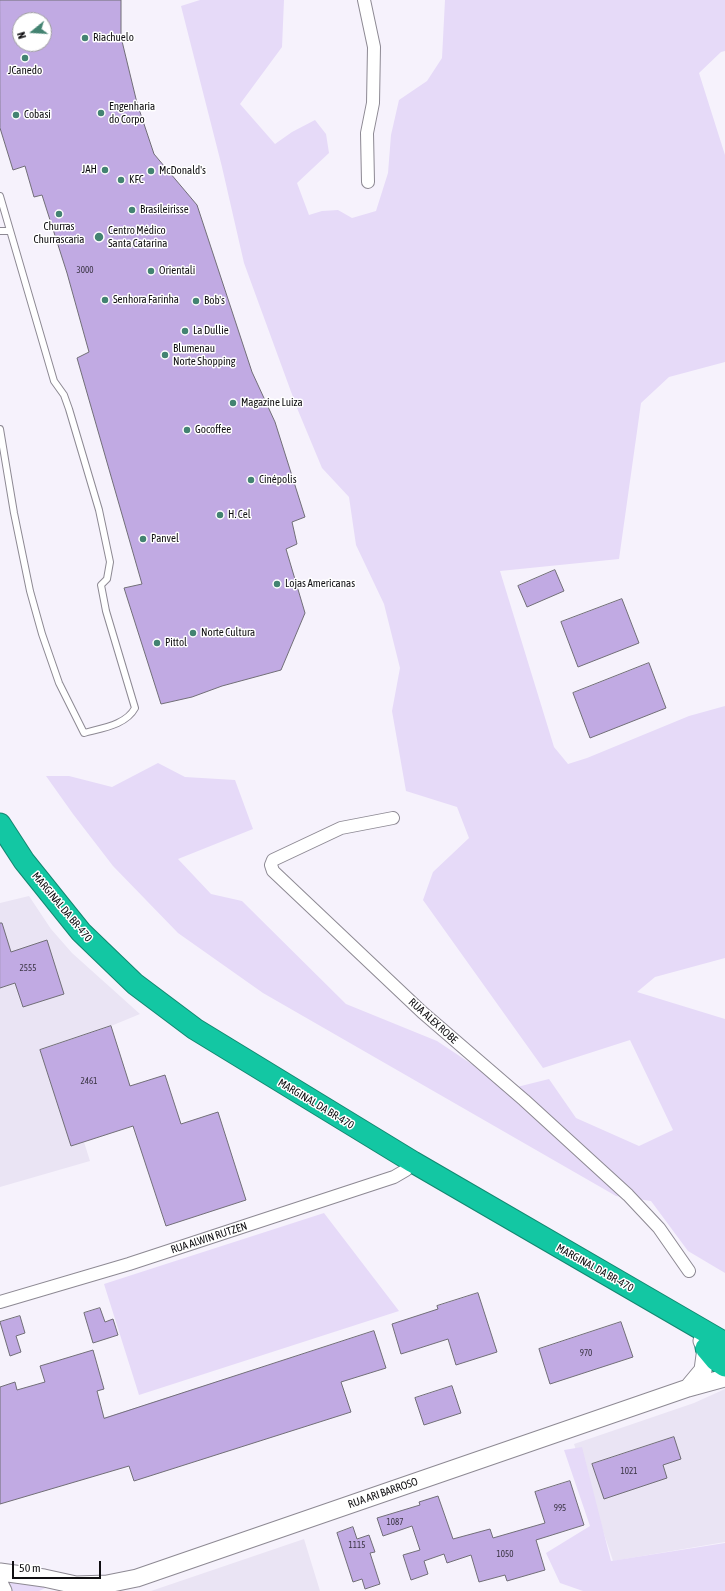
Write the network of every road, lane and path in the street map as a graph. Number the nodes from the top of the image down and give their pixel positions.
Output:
1 (364, 0) edge
2 (368, 182) dead end
3 (0, 196) edge
4 (6, 217) junction
5 (0, 220) edge
6 (0, 231) edge
7 (10, 231) junction
8 (0, 429) edge
9 (393, 818) dead end
10 (0, 824) edge
11 (412, 1162) junction
12 (690, 1271) dead end
13 (0, 1302) edge
14 (716, 1345) edge
15 (725, 1366) edge
16 (725, 1378) edge
17 (688, 1388) junction
18 (0, 1572) edge
19 (0, 1585) edge
20 (76, 1585) junction
21 (3, 1591) edge
22 (56, 1591) edge

1 - 2 street
3 - 4 lane
4 - 5 lane
4 - 7 lane
6 - 7 lane
7 - 8 lane
9 - 12 street, RUA ALEX ROBE
10 - 11 highway, MARGINAL DA BR-470
11 - 13 street, RUA ALWIN RUTZEN
11 - 14 highway, MARGINAL DA BR-470
14 - 15 highway, MARGINAL DA BR-470
14 - 17 street
16 - 17 street, RUA ARI BARROSO
17 - 20 street, RUA ARI BARROSO
18 - 20 street, RUA ARI BARROSO
19 - 21 street
20 - 22 street, RUA ARI BARROSO

